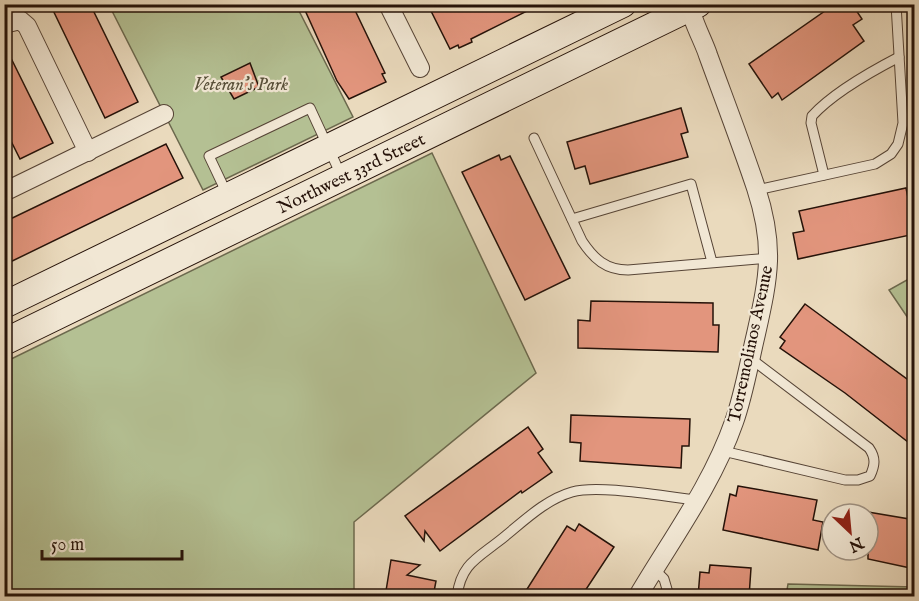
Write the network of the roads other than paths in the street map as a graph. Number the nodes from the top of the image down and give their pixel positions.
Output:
1 (388, 4) edge
2 (623, 4) edge
3 (896, 4) edge
4 (690, 5) edge
5 (12, 22) edge
6 (899, 57) junction
7 (420, 68) dead end
8 (164, 114) dead end
9 (534, 138) dead end
10 (328, 148) junction
11 (88, 152) junction
12 (824, 175) junction
13 (342, 177) junction
14 (757, 190) junction
15 (4, 192) edge
16 (228, 196) junction
17 (572, 219) junction
18 (769, 258) junction
19 (712, 262) junction
20 (4, 305) edge
21 (4, 342) edge
22 (750, 358) junction
23 (723, 451) junction
24 (696, 500) junction
25 (654, 569) junction
26 (457, 597) edge
27 (638, 597) edge
28 (669, 597) edge

1 - 7 street
2 - 10 street, Northwest 33rd Street
3 - 6 lane
4 - 13 street, Northwest 33rd Street
4 - 14 street, Torremolinos Avenue
5 - 11 street
6 - 12 lane
6 - 12 lane
8 - 11 street
9 - 17 lane
10 - 13 lane
10 - 16 street, Northwest 33rd Street
10 - 16 lane
11 - 15 street
12 - 14 lane
13 - 21 street, Northwest 33rd Street
14 - 18 street, Torremolinos Avenue
16 - 20 street, Northwest 33rd Street
17 - 19 lane
17 - 19 lane
18 - 19 lane
18 - 22 street, Torremolinos Avenue
22 - 23 street, Torremolinos Avenue
22 - 23 lane
23 - 24 street, Torremolinos Avenue
24 - 25 street, Torremolinos Avenue
24 - 26 lane
25 - 27 street, Torremolinos Avenue
25 - 28 lane

